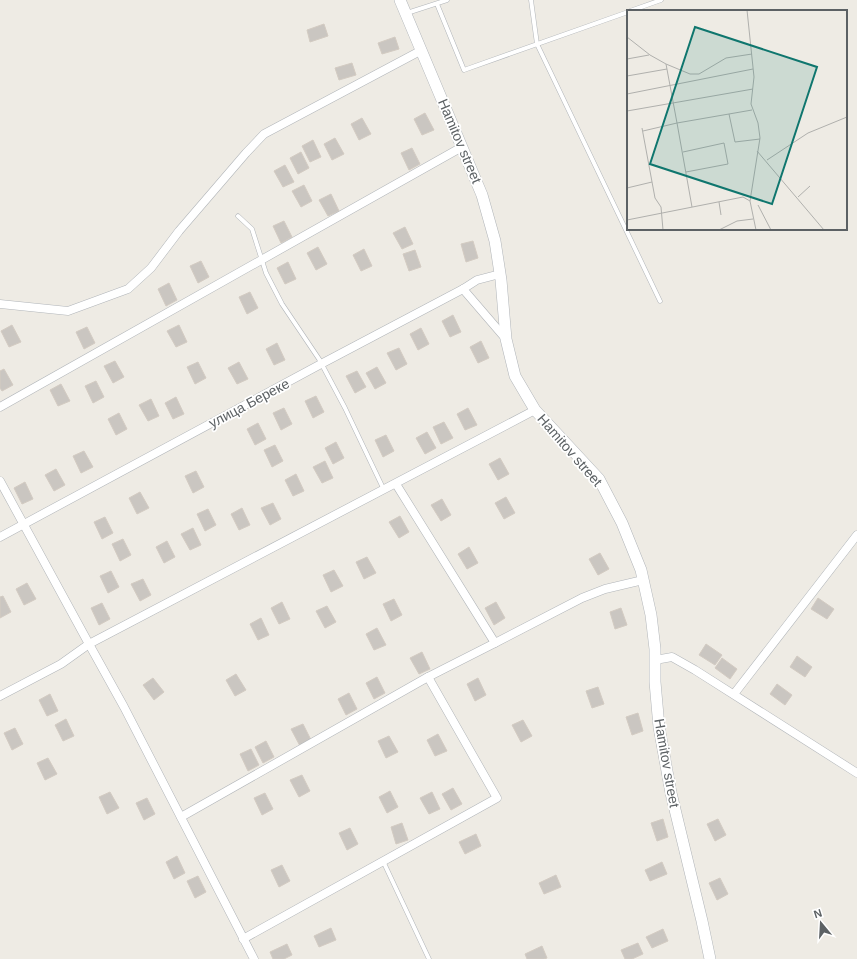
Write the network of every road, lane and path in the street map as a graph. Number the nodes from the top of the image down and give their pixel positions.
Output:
1 (400, 0) edge
2 (447, 0) edge
3 (531, 0) edge
4 (661, 0) edge
5 (437, 4) junction
6 (632, 10) edge
7 (627, 12) edge
8 (407, 13) junction
9 (537, 44) junction
10 (422, 50) junction
11 (462, 147) junction
12 (238, 216) dead end
13 (262, 260) junction
14 (500, 274) junction
15 (463, 289) junction
16 (660, 301) dead end
17 (0, 304) edge
18 (506, 339) junction
19 (321, 364) junction
20 (0, 407) edge
21 (535, 410) junction
22 (0, 481) edge
23 (396, 484) junction
24 (384, 490) junction
25 (24, 524) junction
26 (857, 535) edge
27 (0, 537) edge
28 (643, 580) junction
29 (495, 643) junction
30 (88, 644) junction
31 (655, 660) junction
32 (428, 677) junction
33 (734, 694) junction
34 (0, 696) edge
35 (857, 773) edge
36 (181, 817) junction
37 (383, 862) junction
38 (243, 939) junction
39 (254, 959) edge
40 (429, 959) edge
41 (710, 959) edge

1 - 8 street, Hamitov street
2 - 5 lane
3 - 9 lane
4 - 6 lane
5 - 8 lane
5 - 9 lane
7 - 9 lane
8 - 10 street, Hamitov street
9 - 16 lane
10 - 11 street, Hamitov street
10 - 17 street
11 - 13 street
11 - 14 street, Hamitov street
12 - 13 lane
13 - 19 lane
13 - 20 street
14 - 15 street, улица Береке
14 - 18 street, Hamitov street
15 - 18 street
15 - 19 street, улица Береке
18 - 21 street, Hamitov street
19 - 24 lane
19 - 25 street, улица Береке
21 - 23 street
21 - 28 street, Hamitov street
22 - 25 street
23 - 24 street
23 - 29 street
24 - 30 street
25 - 27 street, улица Береке
25 - 30 street
26 - 33 street
28 - 29 street
28 - 31 street, Hamitov street
29 - 32 street
30 - 34 street
30 - 36 street
31 - 33 street
31 - 41 street, Hamitov street
32 - 36 street
32 - 37 street
33 - 35 street
36 - 38 street
37 - 38 street
37 - 40 lane
38 - 39 street

